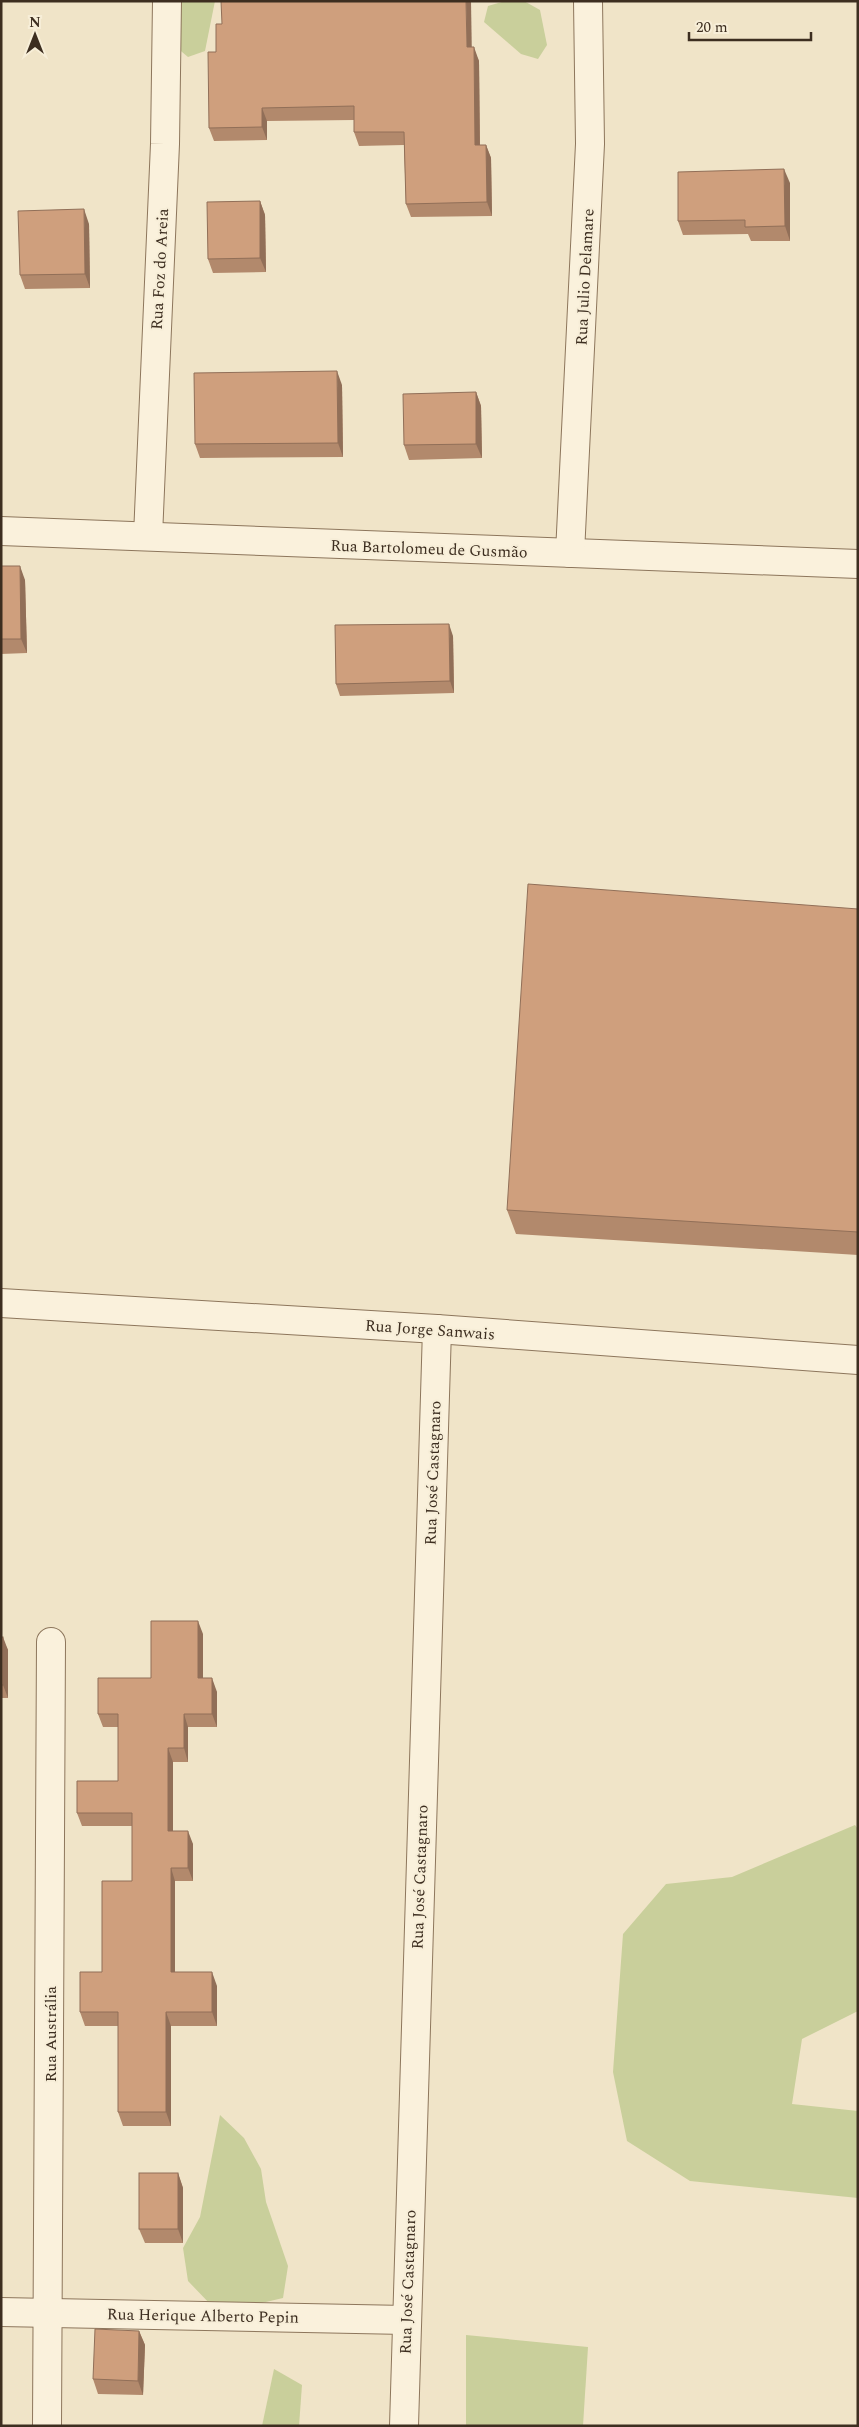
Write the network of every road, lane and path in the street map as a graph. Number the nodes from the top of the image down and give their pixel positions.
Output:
1 (167, 1) edge
2 (588, 1) edge
3 (1, 531) edge
4 (148, 536) junction
5 (570, 554) junction
6 (858, 564) edge
7 (1, 1303) edge
8 (436, 1329) junction
9 (858, 1360) edge
10 (51, 1642) dead end
11 (1, 2312) edge
12 (49, 2312) junction
13 (406, 2320) junction
14 (48, 2426) edge
15 (404, 2426) edge

1 - 4 street, Rua Foz do Areia
2 - 5 street, Rua Julio Delamare
3 - 4 street, Rua Bartolomeu de Gusmão
4 - 5 street, Rua Bartolomeu de Gusmão
5 - 6 street, Rua Bartolomeu de Gusmão
7 - 8 street, Rua Jorge Sanwais
8 - 9 street, Rua Jorge Sanwais
8 - 13 street, Rua José Castagnaro
10 - 12 street, Rua Austrália
11 - 12 street, Rua Herique Alberto Pepin
12 - 13 street, Rua Herique Alberto Pepin
12 - 14 street, Rua Austrália
13 - 15 street, Rua José Castagnaro

